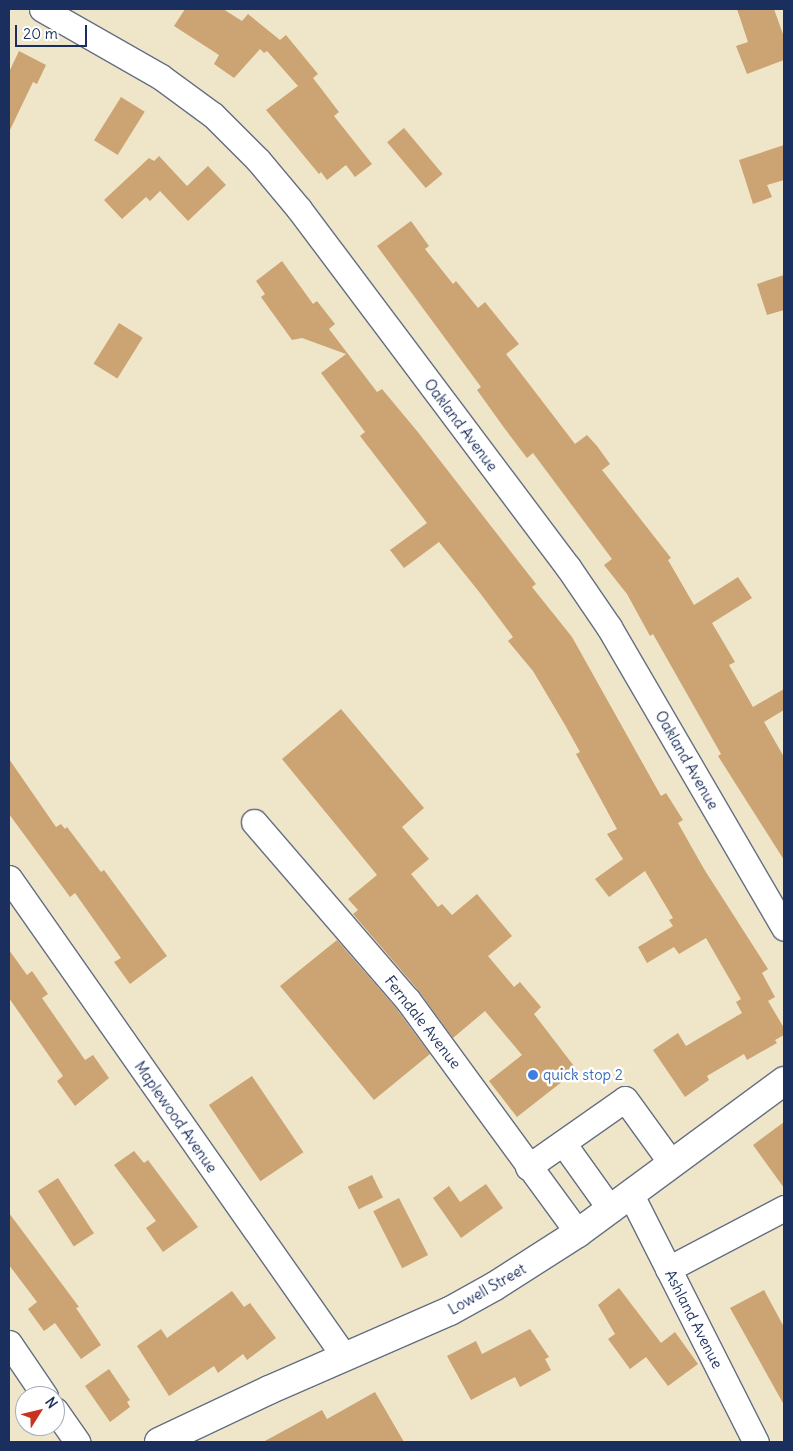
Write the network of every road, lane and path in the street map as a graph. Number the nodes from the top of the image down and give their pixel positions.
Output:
1 (42, 9) edge
2 (254, 822) dead end
3 (9, 878) edge
4 (784, 928) edge
5 (784, 1080) edge
6 (563, 1143) junction
7 (672, 1164) junction
8 (528, 1167) junction
9 (621, 1202) junction
10 (781, 1210) edge
11 (578, 1233) junction
12 (668, 1269) junction
13 (9, 1343) edge
14 (344, 1356) junction
15 (38, 1386) edge
16 (65, 1425) edge
17 (77, 1442) edge
18 (159, 1442) edge
19 (756, 1442) edge

1 - 4 street, Oakland Avenue
2 - 8 street, Ferndale Avenue
3 - 14 street, Maplewood Avenue
5 - 7 main road, Lowell Street
6 - 7 street
6 - 8 street
6 - 9 street, Ashland Avenue
7 - 9 main road, Lowell Street
8 - 11 street, Ferndale Avenue
9 - 11 main road, Lowell Street
9 - 12 street, Ashland Avenue
10 - 12 street
11 - 14 main road, Lowell Street
12 - 19 street, Ashland Avenue
13 - 15 street
14 - 18 main road, Lowell Street
16 - 17 street

